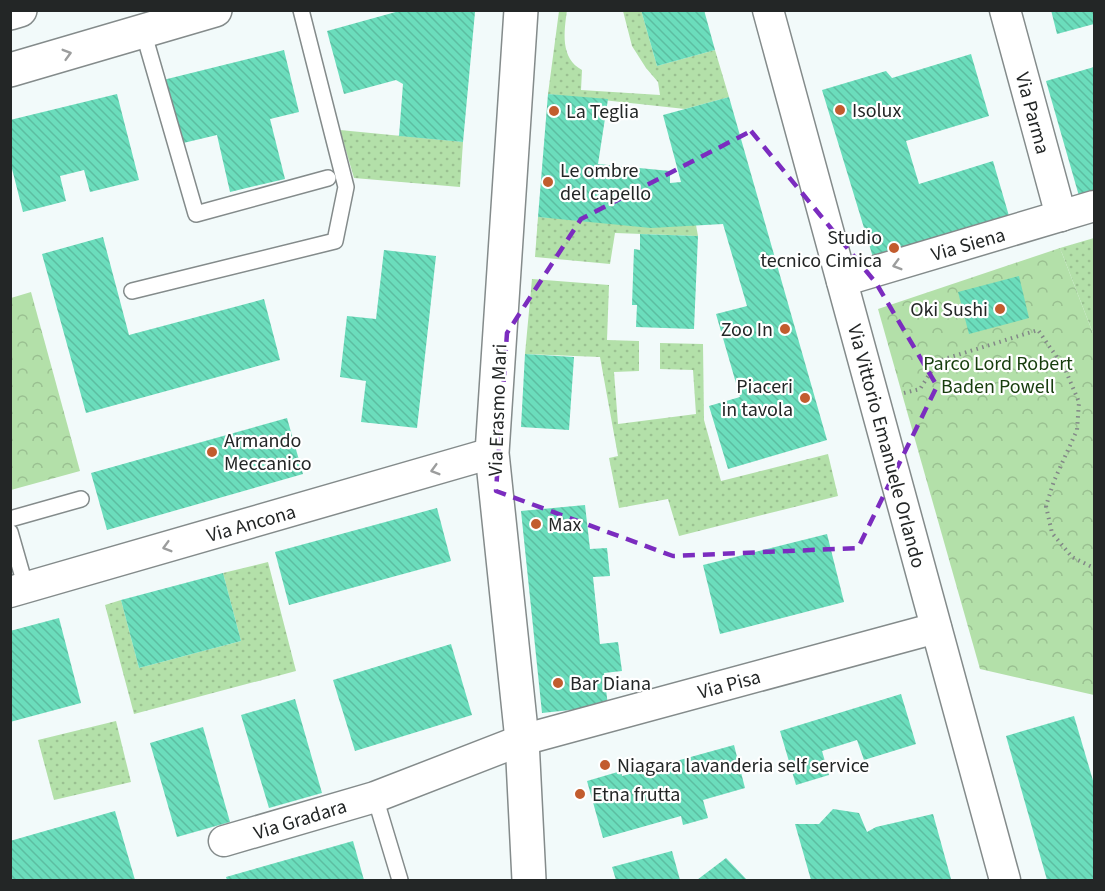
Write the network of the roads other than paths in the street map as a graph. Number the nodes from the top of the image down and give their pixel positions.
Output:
1 (20, 10) edge
2 (215, 10) edge
3 (301, 10) edge
4 (521, 10) edge
5 (768, 10) edge
6 (1005, 10) edge
7 (10, 13) edge
8 (143, 31) junction
9 (10, 70) edge
10 (328, 178) dead end
11 (1095, 206) edge
12 (1061, 216) junction
13 (842, 281) junction
14 (132, 291) dead end
15 (492, 453) junction
16 (81, 499) dead end
17 (10, 519) edge
18 (10, 532) edge
19 (18, 590) edge
20 (936, 628) junction
21 (522, 740) junction
22 (375, 797) junction
23 (224, 842) dead end
24 (400, 880) edge
25 (529, 880) edge
26 (1005, 880) edge

1 - 7 street
2 - 8 street
3 - 14 lane
4 - 15 street, Via Erasmo Mari
5 - 13 street, Via Vittorio Emanuele Orlando
6 - 12 street, Via Parma
9 -> 8 street
8 - 10 lane
11 - 12 street, Via Siena
12 -> 13 street, Via Siena
13 - 20 street, Via Vittorio Emanuele Orlando
15 -> 19 street, Via Ancona
15 - 21 street, Via Erasmo Mari
16 - 17 lane
18 - 19 lane
20 - 21 street, Via Pisa
20 - 26 street, Via Vittorio Emanuele Orlando
21 - 22 street, Via Gradara
21 - 25 street, Via Erasmo Mari
22 - 23 street, Via Gradara
22 - 24 lane

